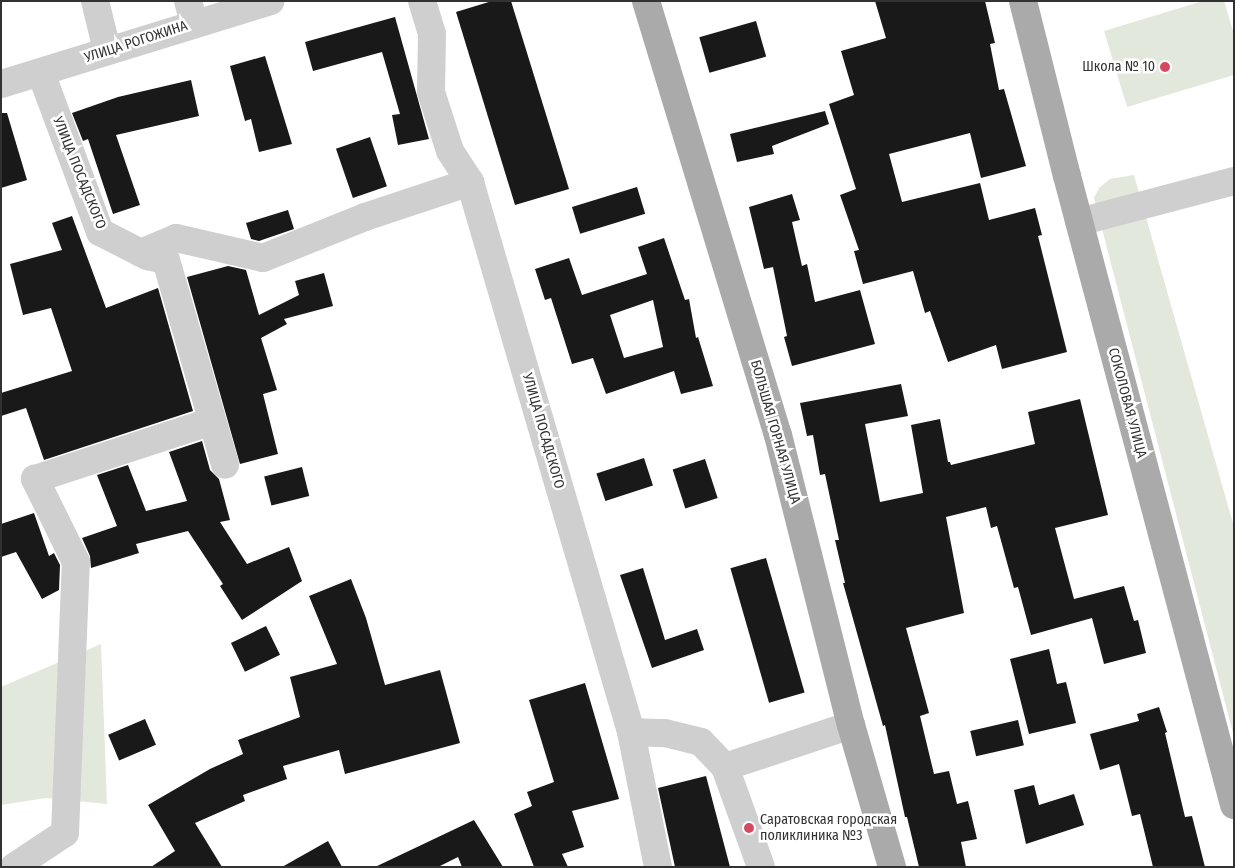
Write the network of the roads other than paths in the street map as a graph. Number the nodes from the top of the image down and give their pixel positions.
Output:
1 (95, 1) edge
2 (271, 1) edge
3 (422, 1) edge
4 (646, 1) edge
5 (1023, 1) edge
6 (191, 12) edge
7 (107, 50) junction
8 (41, 72) junction
9 (1, 84) edge
10 (470, 182) junction
11 (1234, 182) edge
12 (1079, 222) junction
13 (141, 253) junction
14 (212, 421) junction
15 (225, 465) dead end
16 (851, 725) junction
17 (631, 732) junction
18 (725, 767) junction
19 (1234, 805) edge
20 (14, 867) edge
21 (658, 867) edge
22 (761, 867) edge
23 (892, 867) edge

1 - 7 street
2 - 6 street, УЛИЦА РОГОЖИНА
3 - 10 street, УЛИЦА ПОСАДСКОГО
4 - 16 main road, БОЛЬШАЯ ГОРНАЯ УЛИЦА
5 - 12 main road, СОКОЛОВАЯ УЛИЦА
6 - 7 street, УЛИЦА РОГОЖИНА
7 - 8 street, УЛИЦА РОГОЖИНА
8 - 9 street, УЛИЦА РОГОЖИНА
8 - 13 street, УЛИЦА ПОСАДСКОГО
10 - 13 street
10 - 17 street, УЛИЦА ПОСАДСКОГО
11 - 12 street
12 - 19 main road, СОКОЛОВАЯ УЛИЦА
13 - 14 street, УЛИЦА ПОСАДСКОГО
14 - 15 street, УЛИЦА ПОСАДСКОГО
14 - 20 street
16 - 18 street
16 - 23 main road, БОЛЬШАЯ ГОРНАЯ УЛИЦА
17 - 18 street
17 - 21 street, УЛИЦА ПОСАДСКОГО
18 - 22 street

